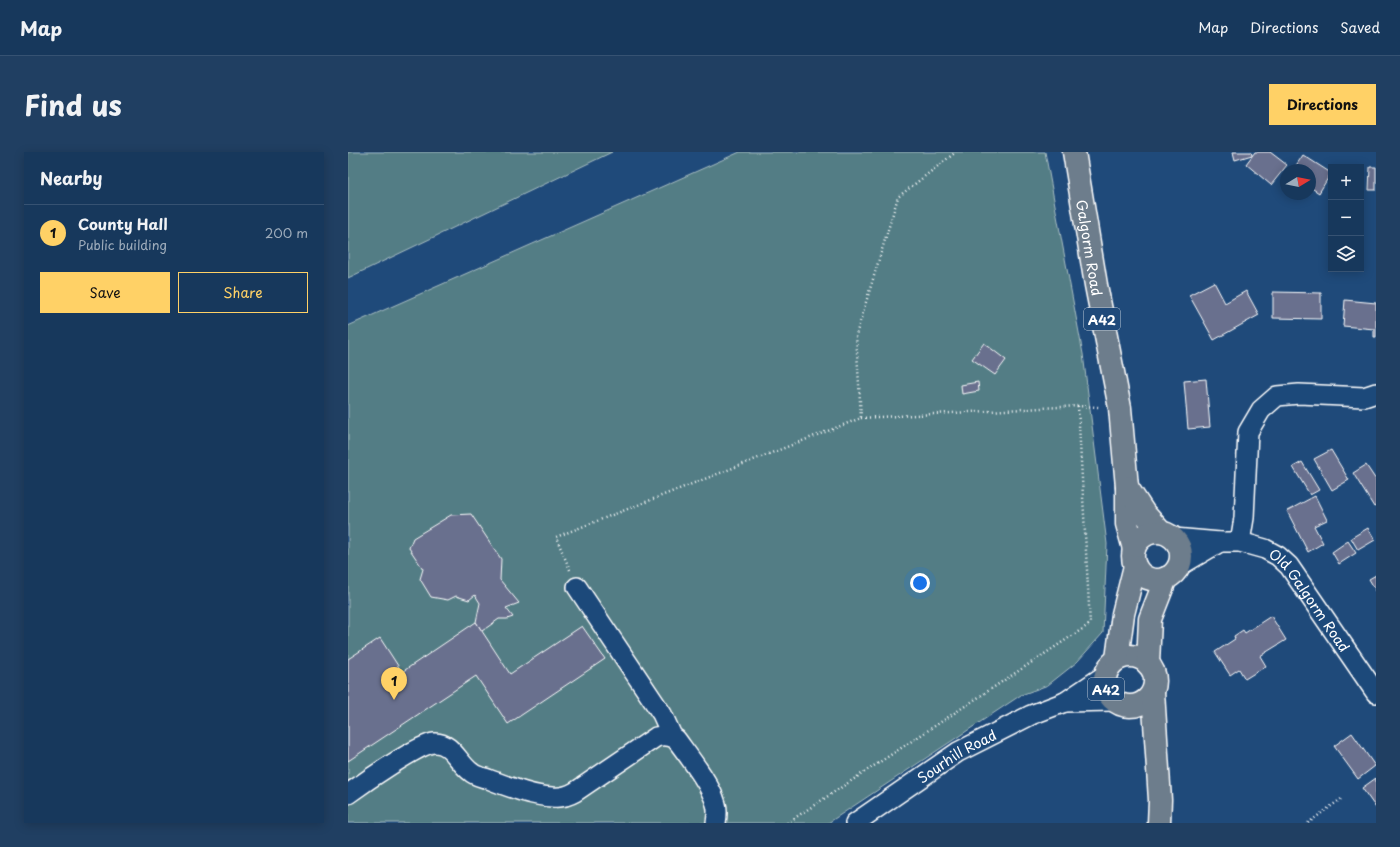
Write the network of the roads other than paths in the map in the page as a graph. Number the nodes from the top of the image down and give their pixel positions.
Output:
1 (1074, 152) edge
2 (1376, 393) edge
3 (1127, 487) junction
4 (1167, 534) junction
5 (1220, 542) junction
6 (1240, 542) junction
7 (1134, 558) junction
8 (1173, 572) junction
9 (577, 587) road end
10 (1148, 664) junction
11 (1111, 667) junction
12 (1153, 692) junction
13 (1376, 693) edge
14 (1065, 702) junction
15 (1118, 703) junction
16 (672, 736) junction
17 (1156, 738) junction
18 (348, 794) edge
19 (716, 823) edge
20 (855, 823) edge
21 (1158, 823) edge

1 - 3 main road, Galgorm Road / A42
2 - 6 street
3 - 4 main road, Galgorm Road / A42
3 - 7 main road, Galgorm Road / A42
4 - 5 street
4 - 7 main road, A42
4 - 8 main road, A42
5 - 6 street, Old Galgorm Road
5 - 8 street
6 - 13 street, Old Galgorm Road
7 - 8 main road
7 - 11 main road, A42
8 - 10 main road, A42
9 - 16 street
10 - 11 main road, A42
10 - 12 main road, A42
11 - 14 street, Sourhill Road
11 - 15 main road, A42
12 - 15 main road, A42
12 - 17 main road, A42
14 - 15 street, Sourhill Road
14 - 20 street, Sourhill Road
15 - 17 main road, A42
16 - 18 street
16 - 19 street
17 - 21 main road, A42

